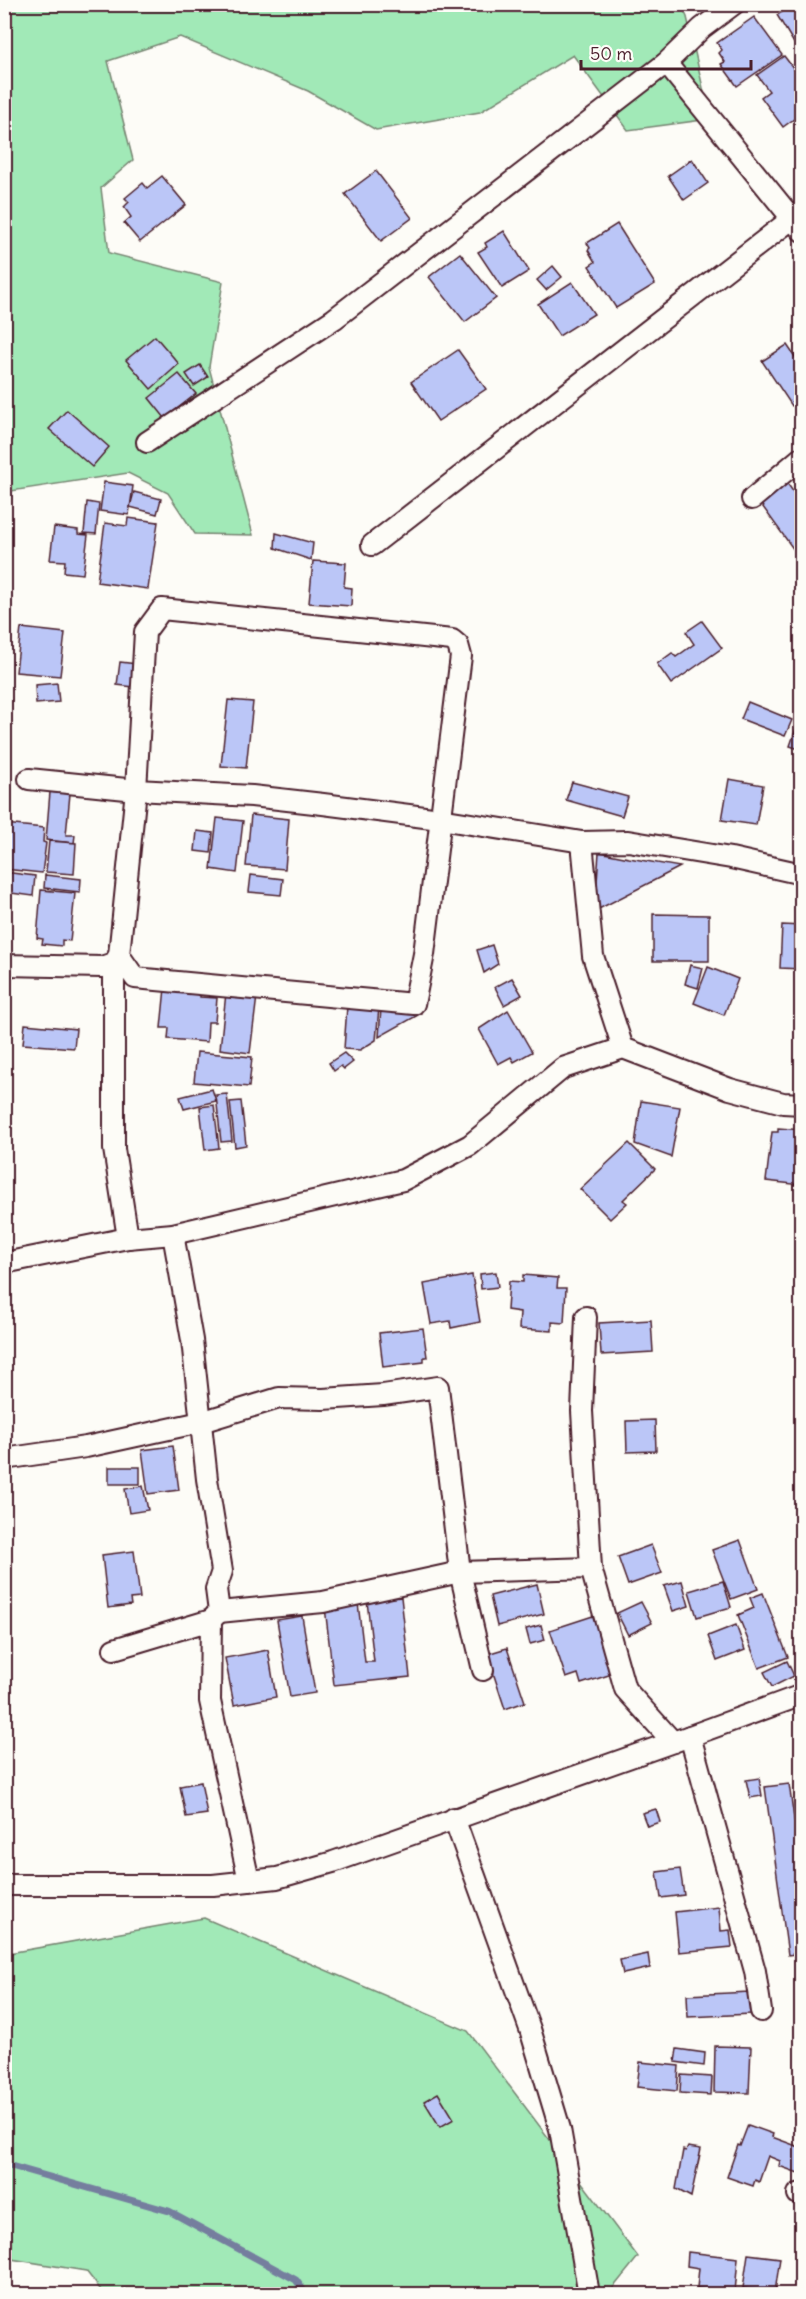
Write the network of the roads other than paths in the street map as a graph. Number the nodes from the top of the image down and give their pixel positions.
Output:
1 (734, 4) edge
2 (666, 63) junction
3 (798, 220) edge
4 (147, 442) dead end
5 (801, 457) edge
6 (752, 499) dead end
7 (372, 545) dead end
8 (29, 779) dead end
9 (136, 790) junction
10 (440, 819) junction
11 (582, 842) junction
12 (801, 874) edge
13 (116, 959) junction
14 (4, 965) edge
15 (624, 1048) junction
16 (801, 1104) edge
17 (173, 1234) junction
18 (128, 1238) junction
19 (4, 1263) edge
20 (586, 1317) dead end
21 (201, 1422) junction
22 (4, 1459) edge
23 (591, 1568) junction
24 (460, 1572) junction
25 (215, 1616) junction
26 (114, 1649) dead end
27 (483, 1670) dead end
28 (801, 1695) edge
29 (682, 1739) junction
30 (454, 1818) junction
31 (249, 1881) junction
32 (4, 1885) edge
33 (761, 2011) dead end
34 (589, 2295) edge

1 - 2 street
2 - 3 street
2 - 4 street
3 - 7 street
5 - 6 street
8 - 9 street
9 - 10 street
9 - 10 street
9 - 13 street
10 - 11 street
10 - 13 street
11 - 12 street
11 - 15 street
13 - 14 street
13 - 18 street
15 - 16 street
15 - 17 street
17 - 18 street
17 - 21 street
18 - 19 street
20 - 23 street
21 - 22 street
21 - 24 street
21 - 25 street
23 - 24 street
23 - 29 street
24 - 25 street
24 - 27 street
25 - 26 street
25 - 31 street
28 - 29 street
29 - 30 street
29 - 33 street
30 - 31 street
30 - 34 street
31 - 32 street

